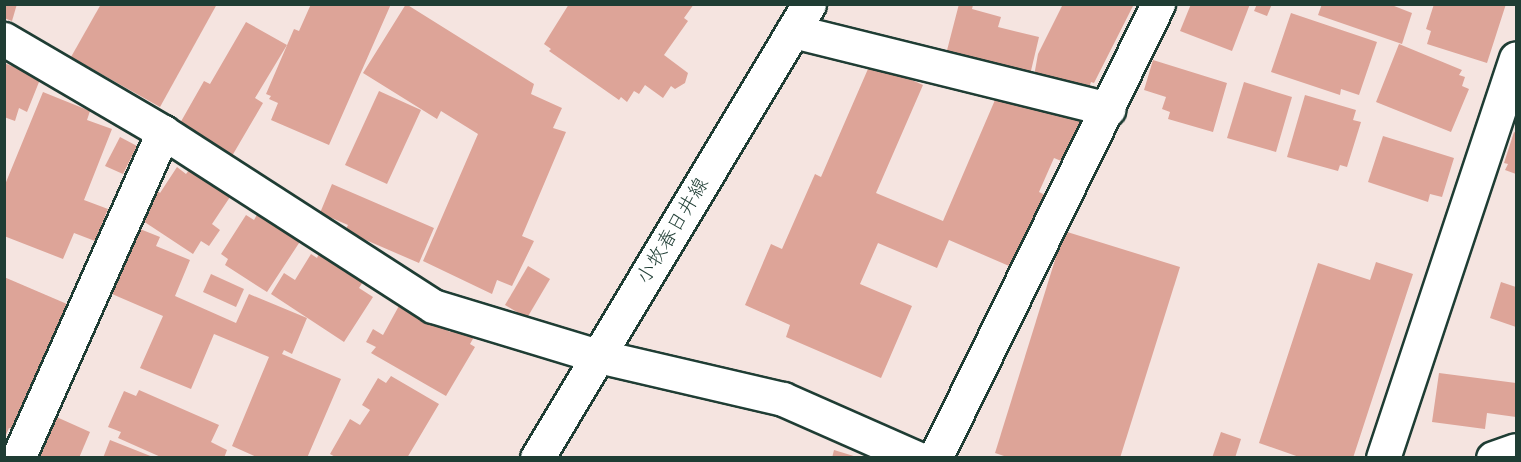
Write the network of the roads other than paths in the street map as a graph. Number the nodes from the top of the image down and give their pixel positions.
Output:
1 (1158, 4) edge
2 (801, 18) edge
3 (4, 39) edge
4 (1516, 59) edge
5 (1108, 109) junction
6 (163, 132) junction
7 (598, 356) junction
8 (1516, 450) edge
9 (18, 458) edge
10 (537, 458) edge
11 (917, 458) edge
12 (935, 458) edge
13 (1383, 458) edge
14 (1493, 458) edge

1 - 5 street
2 - 5 street
2 - 7 street, 小牧春日井線
3 - 6 street
4 - 13 street
5 - 12 street
6 - 7 street
6 - 9 street
7 - 10 street, 小牧春日井線
7 - 11 street
8 - 14 street

